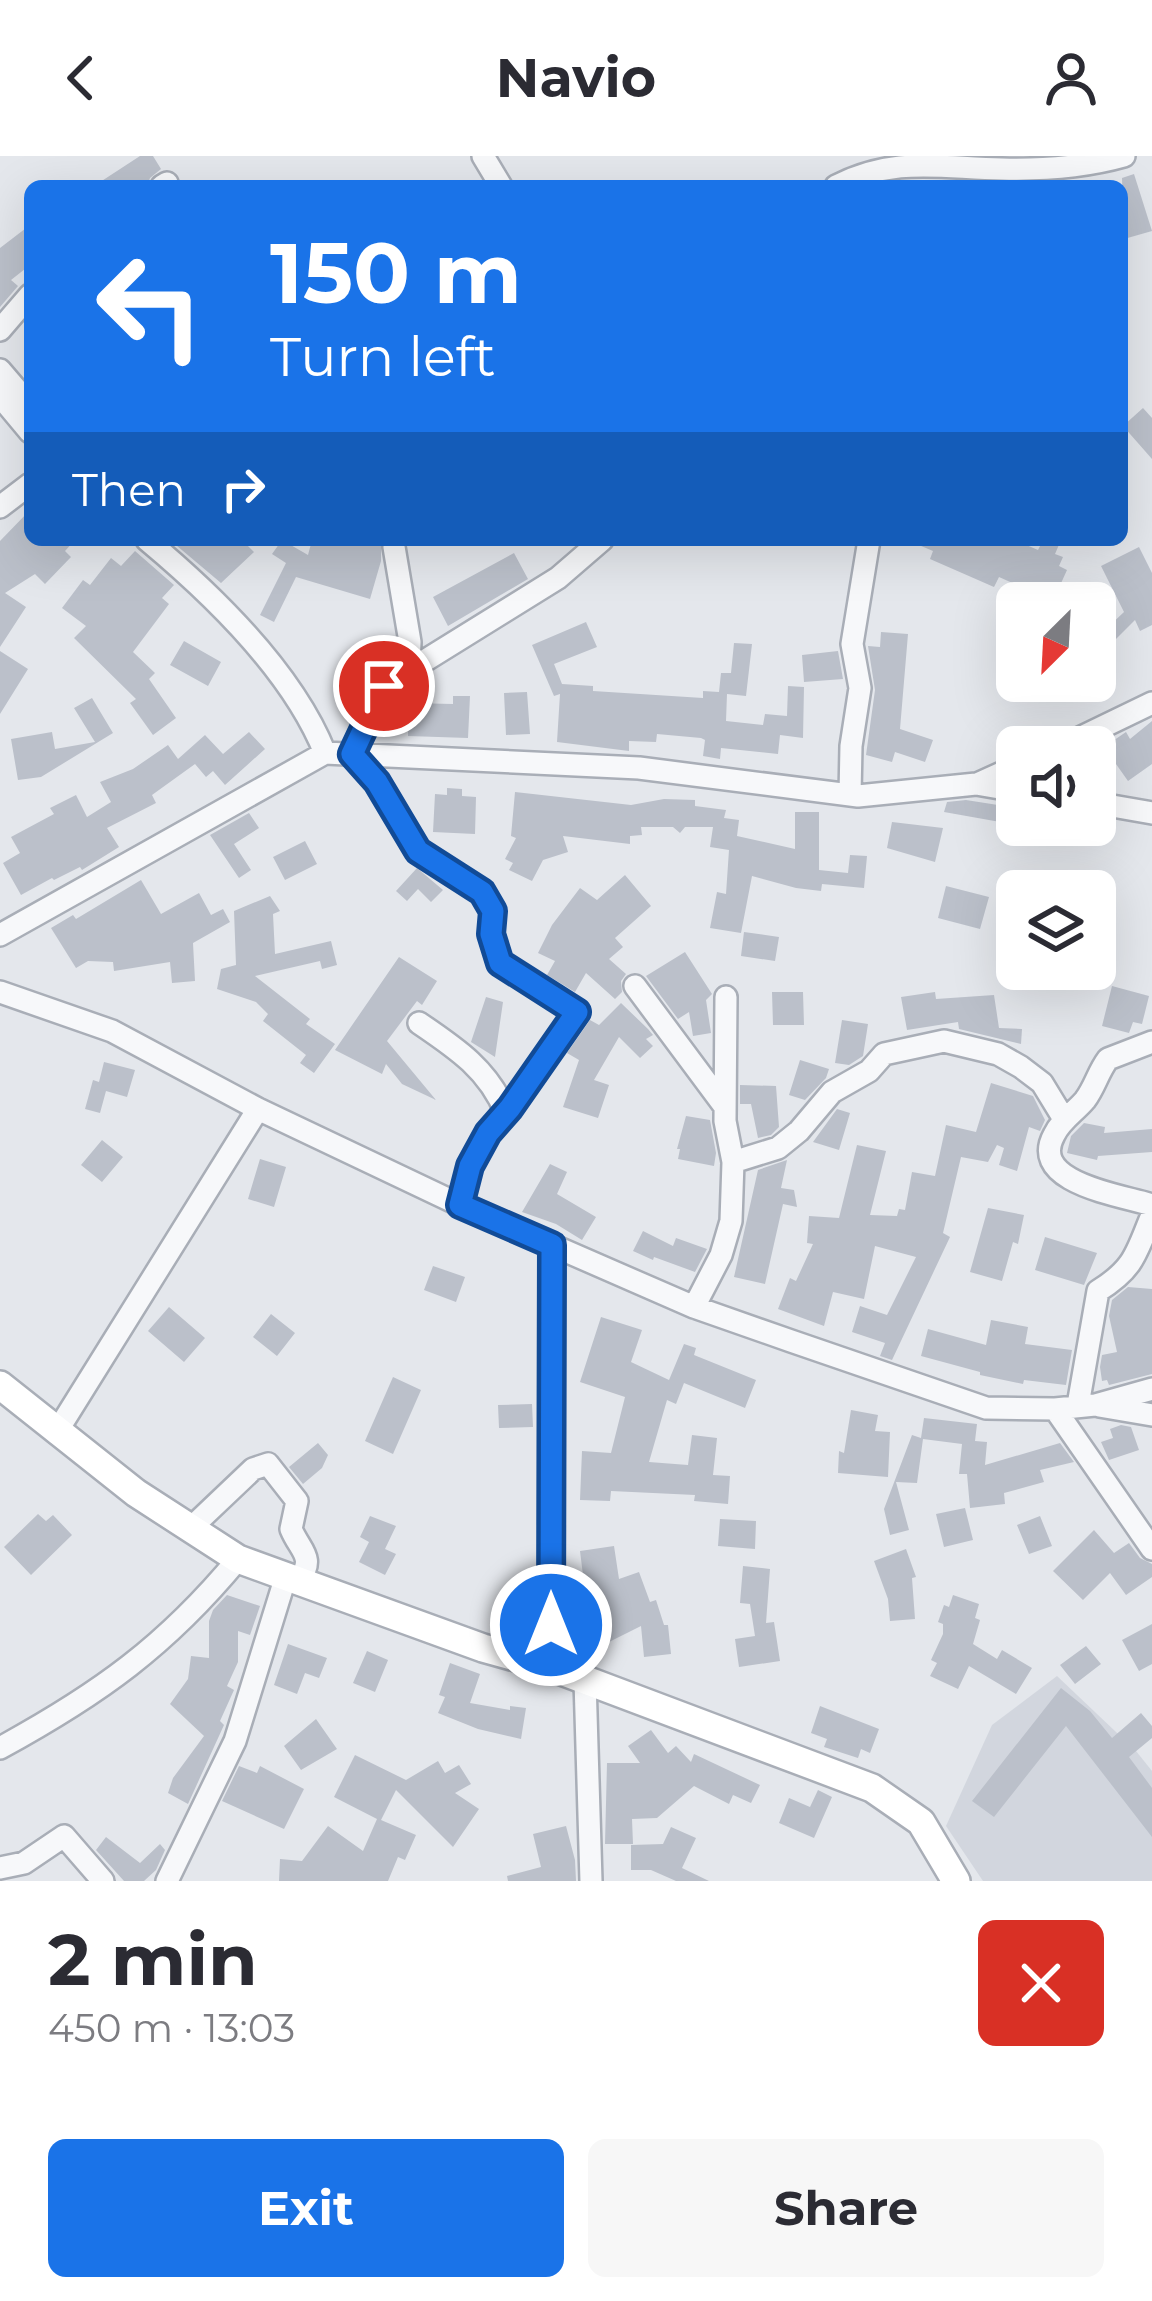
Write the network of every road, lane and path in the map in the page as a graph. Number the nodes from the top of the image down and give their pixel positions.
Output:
1 (1124, 156) edge
2 (848, 180) edge
3 (24, 302) edge
4 (0, 329) edge
5 (0, 370) edge
6 (0, 396) edge
7 (24, 398) edge
8 (24, 425) edge
9 (24, 489) edge
10 (0, 507) edge
11 (154, 546) edge
12 (595, 546) edge
13 (867, 546) edge
14 (394, 548) dead end
15 (409, 669) junction
16 (1152, 703) edge
17 (1104, 726) edge
18 (325, 754) junction
19 (352, 754) junction
20 (996, 775) edge
21 (976, 784) junction
22 (996, 787) edge
23 (850, 795) junction
24 (1116, 807) edge
25 (1152, 813) edge
26 (0, 935) edge
27 (635, 986) dead end
28 (0, 992) edge
29 (726, 997) dead end
30 (419, 1023) dead end
31 (1152, 1042) edge
32 (725, 1107) junction
33 (258, 1109) junction
34 (506, 1113) junction
35 (1064, 1119) junction
36 (733, 1162) junction
37 (460, 1205) junction
38 (1152, 1205) edge
39 (1152, 1215) edge
40 (552, 1245) junction
41 (694, 1306) junction
42 (0, 1385) edge
43 (1152, 1388) edge
44 (1087, 1406) junction
45 (1055, 1409) junction
46 (1152, 1414) edge
47 (56, 1433) junction
48 (193, 1526) junction
49 (1152, 1549) edge
50 (238, 1559) junction
51 (292, 1578) junction
52 (551, 1667) junction
53 (586, 1679) junction
54 (0, 1748) edge
55 (0, 1868) edge
56 (103, 1881) edge
57 (167, 1881) edge
58 (592, 1881) edge
59 (956, 1881) edge

1 - 2 street
3 - 4 street
5 - 7 street
6 - 8 street
9 - 10 street
11 - 18 street
12 - 15 street
13 - 23 street
14 - 15 street
15 - 19 street
16 - 17 street
18 - 19 street
18 - 26 street
19 - 23 street
19 - 34 street
20 - 21 street
21 - 22 street
21 - 23 street
24 - 25 street
27 - 32 street
28 - 33 street
29 - 32 street
30 - 34 street
31 - 35 street
32 - 36 street
33 - 37 street
33 - 47 street
34 - 37 street
35 - 36 street
35 - 38 street
36 - 41 street
37 - 40 street
39 - 44 street
40 - 41 street
40 - 52 street
41 - 45 street
42 - 47 street
43 - 44 street
44 - 45 street
44 - 46 street
45 - 49 street
47 - 48 street
48 - 50 street
48 - 51 street
50 - 51 street
50 - 54 street
51 - 52 street
51 - 57 street
52 - 53 street
53 - 58 street
53 - 59 street
55 - 56 street

